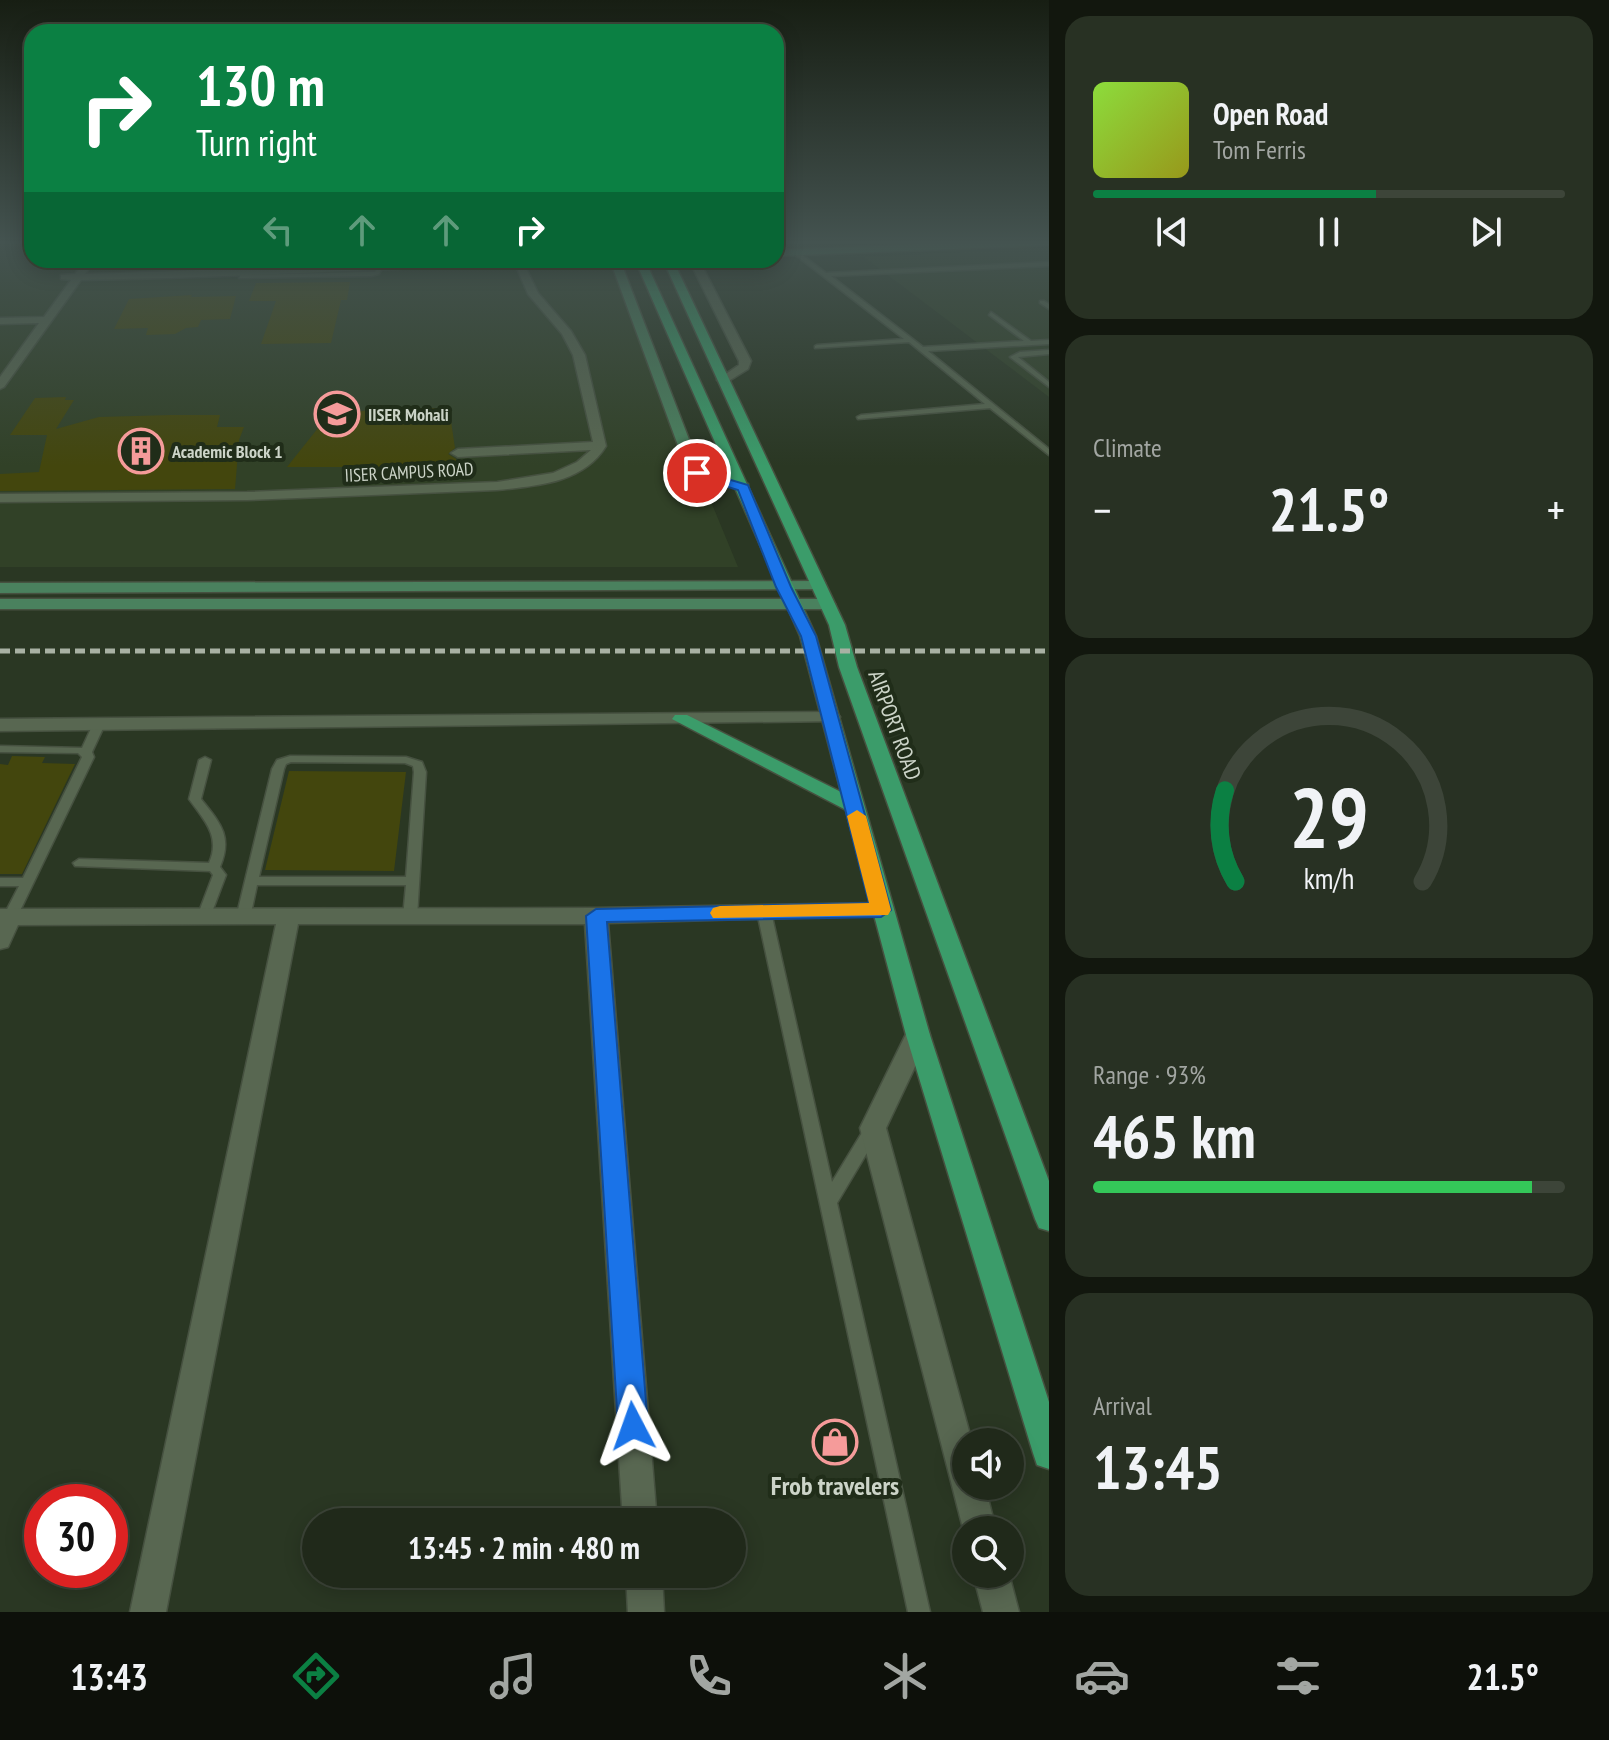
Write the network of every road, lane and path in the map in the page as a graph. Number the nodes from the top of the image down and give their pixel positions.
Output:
1 (37, 315) edge
2 (50, 315) edge
3 (552, 315) edge
4 (636, 315) edge
5 (665, 315) edge
6 (693, 315) edge
7 (722, 315) edge
8 (878, 315) edge
9 (993, 315) edge
10 (33, 320) junction
11 (47, 320) junction
12 (0, 321) edge
13 (911, 340) junction
14 (1049, 342) edge
15 (1030, 343) junction
16 (817, 347) dead end
17 (922, 349) junction
18 (1049, 352) edge
19 (0, 364) edge
20 (723, 380) junction
21 (0, 385) edge
22 (1049, 385) edge
23 (993, 406) junction
24 (968, 409) junction
25 (861, 417) dead end
26 (982, 419) dead end
27 (600, 446) junction
28 (458, 453) dead end
29 (1049, 453) edge
30 (743, 487) junction
31 (0, 498) edge
32 (819, 586) junction
33 (0, 588) edge
34 (788, 595) junction
35 (0, 604) edge
36 (827, 604) junction
37 (831, 717) junction
38 (681, 719) junction
39 (99, 724) junction
40 (0, 725) edge
41 (0, 749) edge
42 (86, 752) junction
43 (205, 760) dead end
44 (854, 806) junction
45 (79, 863) dead end
46 (214, 867) junction
47 (252, 881) junction
48 (412, 881) junction
49 (0, 882) edge
50 (27, 882) junction
51 (881, 910) junction
52 (764, 912) junction
53 (596, 916) junction
54 (5, 917) edge
55 (204, 917) junction
56 (410, 917) junction
57 (243, 918) junction
58 (288, 918) junction
59 (0, 941) edge
60 (918, 1035) junction
61 (873, 1128) junction
62 (828, 1203) junction
63 (1049, 1219) edge
64 (952, 1428) edge
65 (1049, 1453) edge
66 (639, 1508) edge
67 (645, 1588) edge
68 (995, 1588) edge
69 (148, 1612) edge
70 (646, 1612) edge
71 (919, 1612) edge
72 (1001, 1612) edge

1 - 10 street
2 - 11 street
3 - 27 street
4 - 30 main road
5 - 30 main road
6 - 20 main road, AIRPORT ROAD
7 - 20 street
8 - 13 lane
9 - 15 lane
10 - 11 street
10 - 12 street
10 - 19 street
11 - 21 street
13 - 16 lane
13 - 17 lane
14 - 15 lane
15 - 17 lane
17 - 23 lane
18 - 22 lane
20 - 32 main road, AIRPORT ROAD
23 - 24 lane
23 - 29 lane
24 - 25 lane
24 - 26 lane
27 - 28 street
27 - 31 street, IISER CAMPUS ROAD
30 - 34 main road
32 - 34 main road
32 - 36 main road, AIRPORT ROAD
33 - 34 main road
34 - 35 main road
34 - 36 main road
34 - 37 main road
36 - 63 main road, AIRPORT ROAD
37 - 38 street
37 - 44 main road
38 - 39 street
38 - 44 main road
39 - 40 street
39 - 42 lane
41 - 42 lane
42 - 50 lane
43 - 46 lane
44 - 51 main road
45 - 46 lane
46 - 55 lane
47 - 48 lane
47 - 48 lane
47 - 57 lane
48 - 56 lane
49 - 50 lane
50 - 54 lane
51 - 52 street
51 - 60 main road
52 - 53 street
52 - 62 lane
53 - 56 street
53 - 66 street
54 - 55 street
54 - 59 street
55 - 57 street
56 - 58 street
57 - 58 street
58 - 69 street
60 - 61 street
60 - 65 main road
61 - 62 lane
61 - 64 street
62 - 71 lane
67 - 70 street
68 - 72 street

